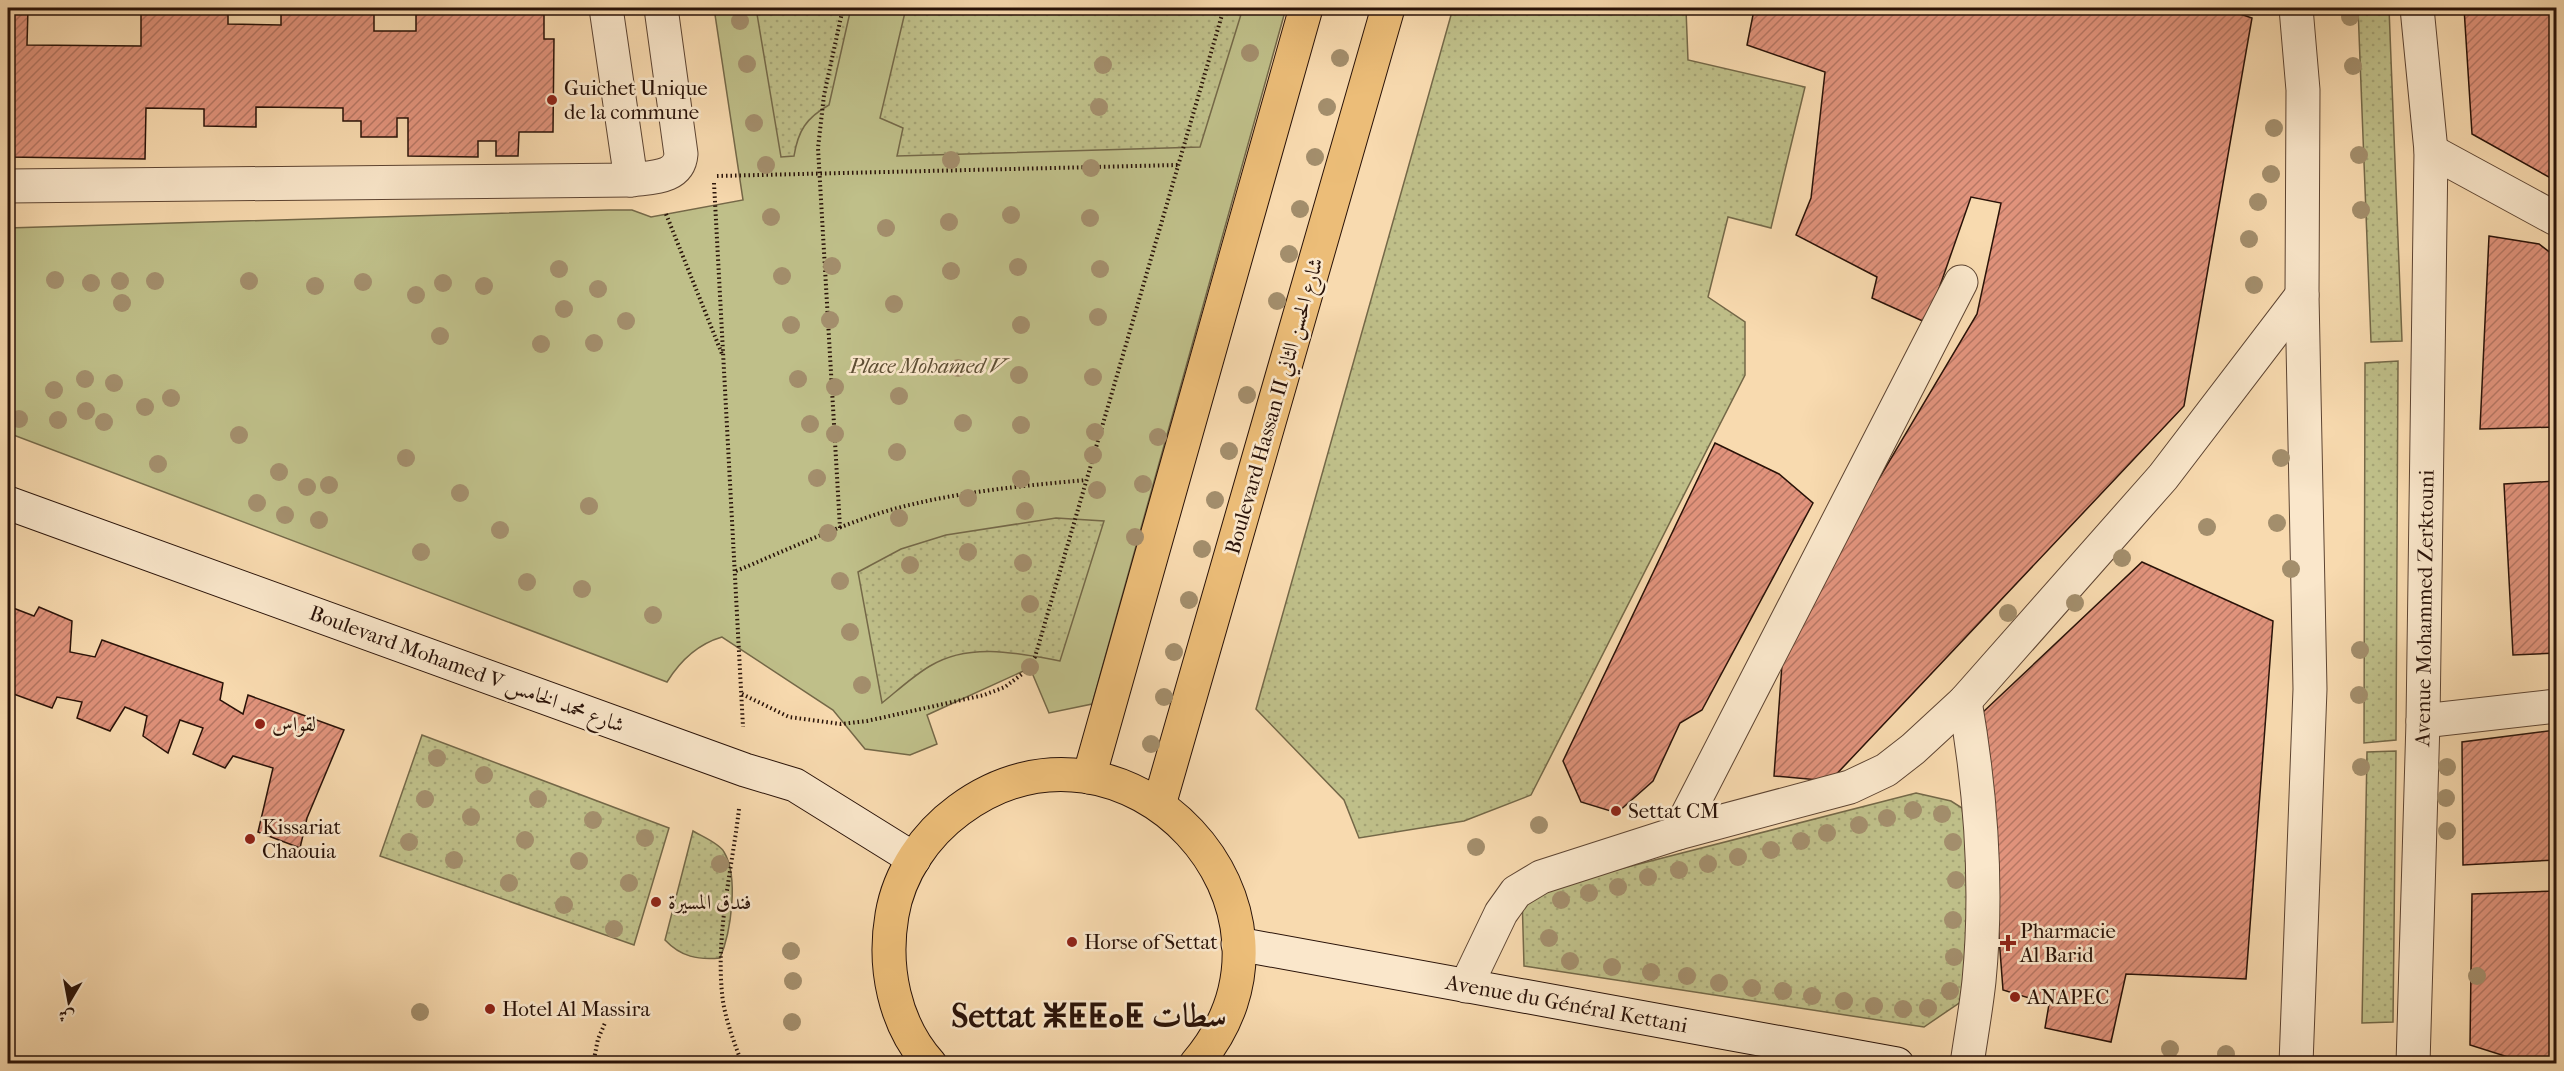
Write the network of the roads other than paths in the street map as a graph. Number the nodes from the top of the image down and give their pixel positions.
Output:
1 (606, 8) edge
2 (661, 8) edge
3 (1306, 8) edge
4 (1388, 8) edge
5 (2296, 8) edge
6 (2417, 8) edge
7 (2432, 151) junction
8 (631, 180) junction
9 (8, 186) edge
10 (2556, 219) edge
11 (1961, 282) dead end
12 (2302, 295) junction
13 (8, 503) edge
14 (1965, 701) junction
15 (2556, 706) edge
16 (2423, 721) junction
17 (1089, 777) junction
18 (1159, 805) junction
19 (1678, 833) junction
20 (914, 859) junction
21 (1238, 945) junction
22 (1466, 986) junction
23 (930, 1064) edge
24 (1196, 1064) edge
25 (1897, 1064) edge
26 (1967, 1064) edge
27 (2296, 1064) edge
28 (2413, 1064) edge

1 - 8 street
2 - 8 street
3 - 17 main road
4 - 18 main road, Boulevard Hassan II شارع الحسن الثاني
5 - 12 street
6 - 7 street, Avenue Mohammed Zerktouni
7 - 10 street
7 - 16 street, Avenue Mohammed Zerktouni
8 - 9 street
11 - 19 street
12 - 14 street
12 - 27 street
13 - 20 street, Boulevard Mohamed V شارع محمد الخامس
14 - 19 street
14 - 26 street
15 - 16 street
16 - 28 street, Avenue Mohammed Zerktouni
17 - 18 main road
17 - 20 main road
18 - 21 main road
19 - 22 street
20 - 23 main road
21 - 22 street, Avenue du Général Kettani
21 - 24 main road
22 - 25 street, Avenue du Général Kettani

